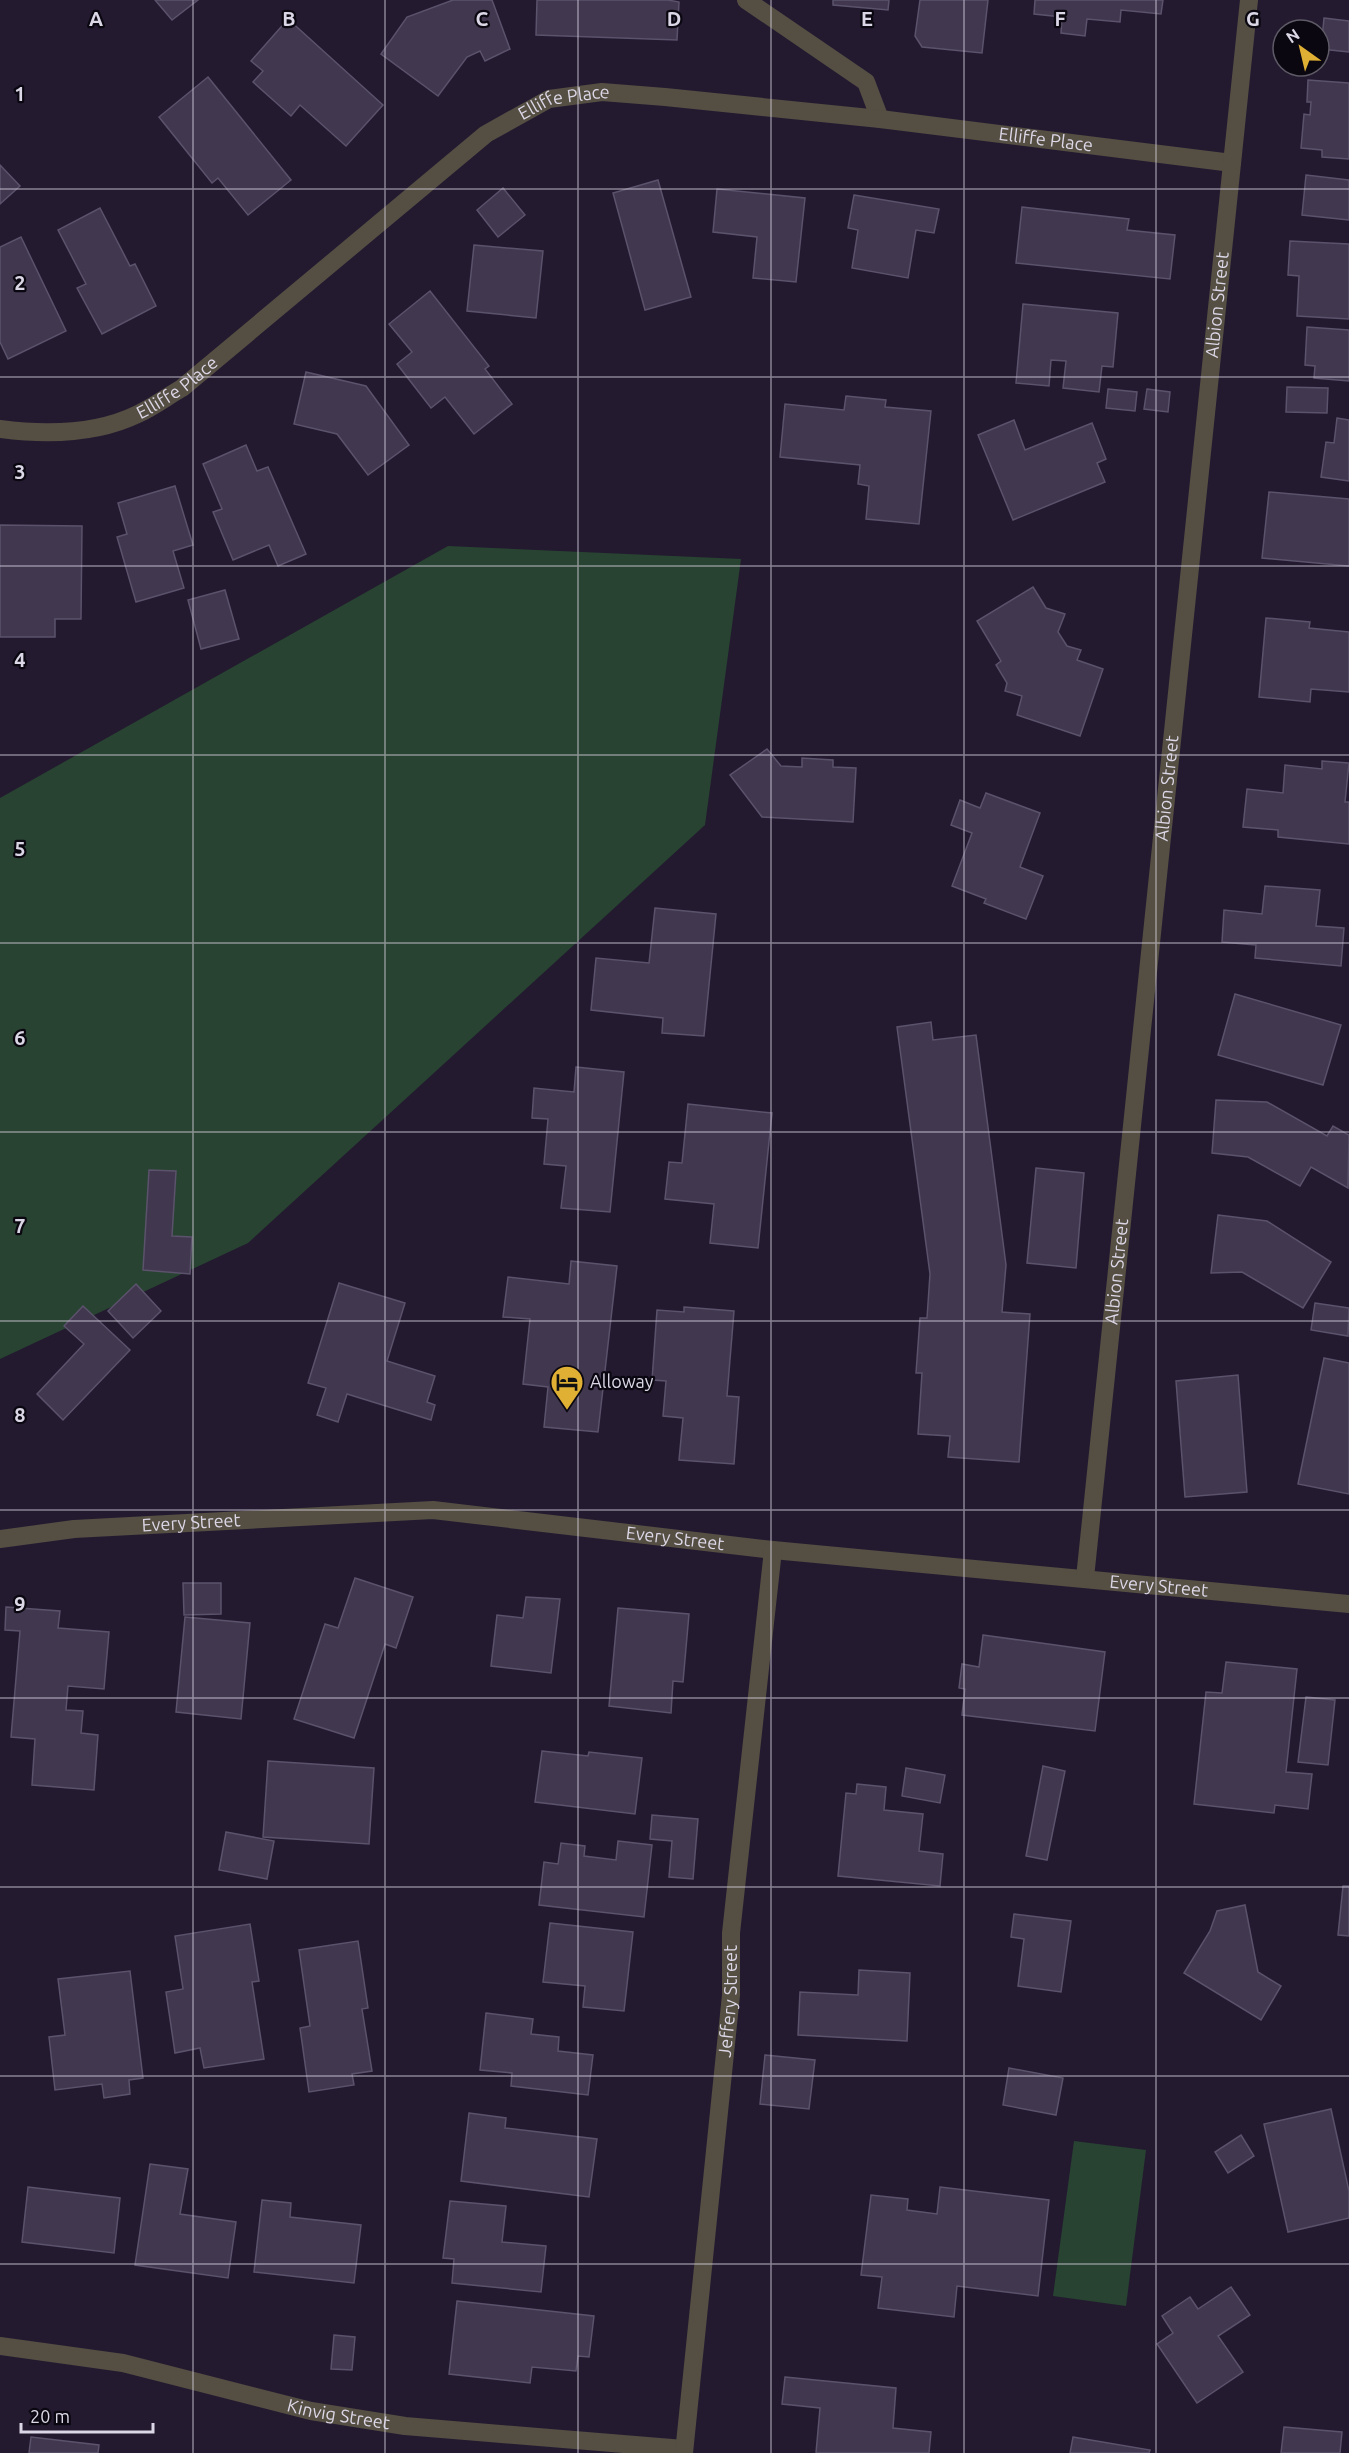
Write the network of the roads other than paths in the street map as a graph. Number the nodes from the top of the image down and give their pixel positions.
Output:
1 (746, 0) edge
2 (1249, 0) edge
3 (880, 119) junction
4 (1232, 163) junction
5 (0, 429) edge
6 (0, 1539) edge
7 (772, 1550) junction
8 (1085, 1578) junction
9 (1349, 1604) edge
10 (0, 2346) edge
11 (684, 2451) edge

1 - 3 street
2 - 4 street, Albion Street
3 - 4 street, Elliffe Place
3 - 5 street, Elliffe Place
4 - 8 street, Albion Street
6 - 7 street, Every Street
7 - 8 street, Every Street
7 - 11 street, Jeffery Street
8 - 9 street, Every Street
10 - 11 street, Kinvig Street

